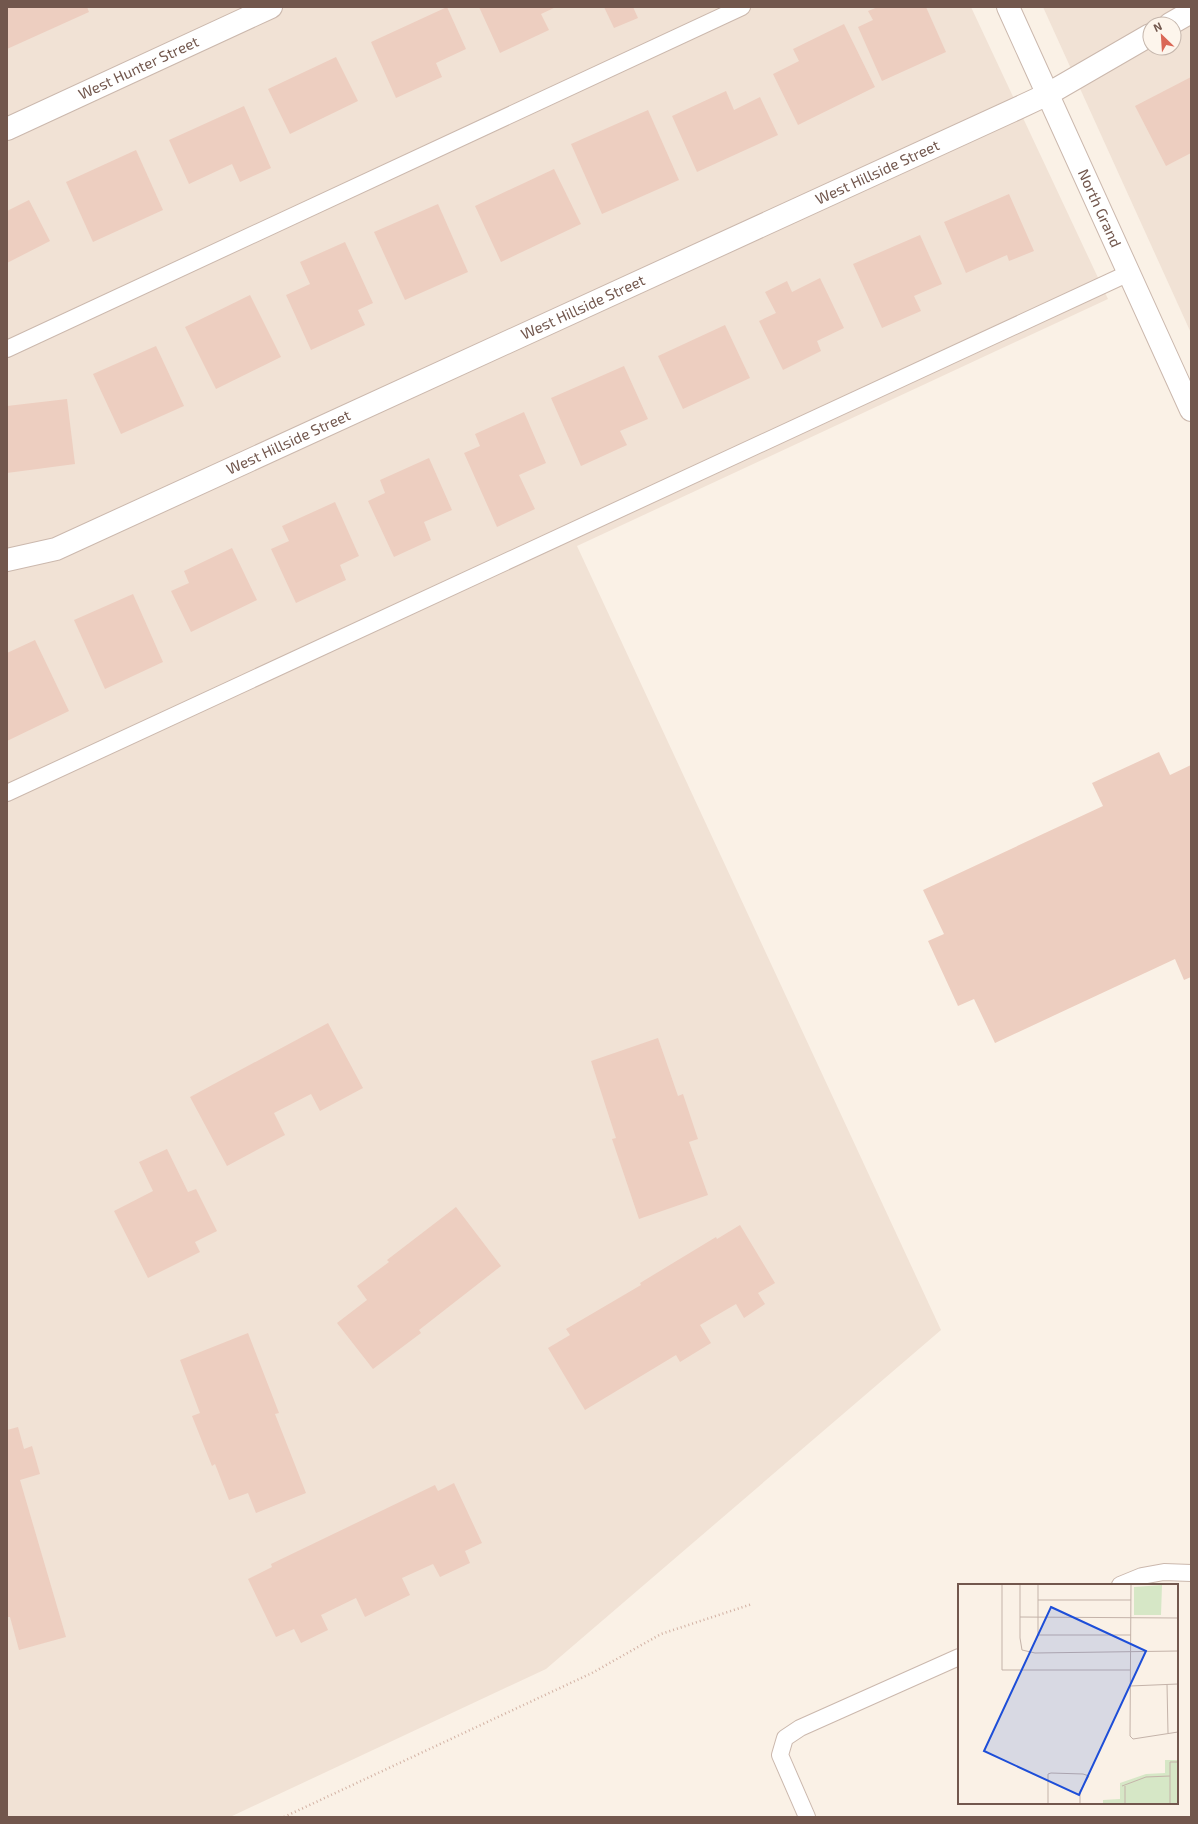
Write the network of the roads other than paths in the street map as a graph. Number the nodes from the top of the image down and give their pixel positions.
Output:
1 (271, 7) edge
2 (742, 7) edge
3 (1008, 7) edge
4 (1191, 12) edge
5 (1182, 17) edge
6 (1142, 41) edge
7 (1048, 94) junction
8 (7, 129) edge
9 (1129, 273) junction
10 (7, 348) edge
11 (1191, 410) edge
12 (7, 560) edge
13 (7, 793) edge
14 (1191, 1573) edge
15 (1122, 1584) edge
16 (958, 1657) edge
17 (807, 1817) edge

1 - 8 street, West Hunter Street
2 - 10 lane
3 - 7 street, North Grand
4 - 5 street
6 - 7 street, West Hillside Street
7 - 9 street, North Grand
7 - 12 street, West Hillside Street
9 - 11 street, North Grand
9 - 13 lane
14 - 15 lane
16 - 17 lane

